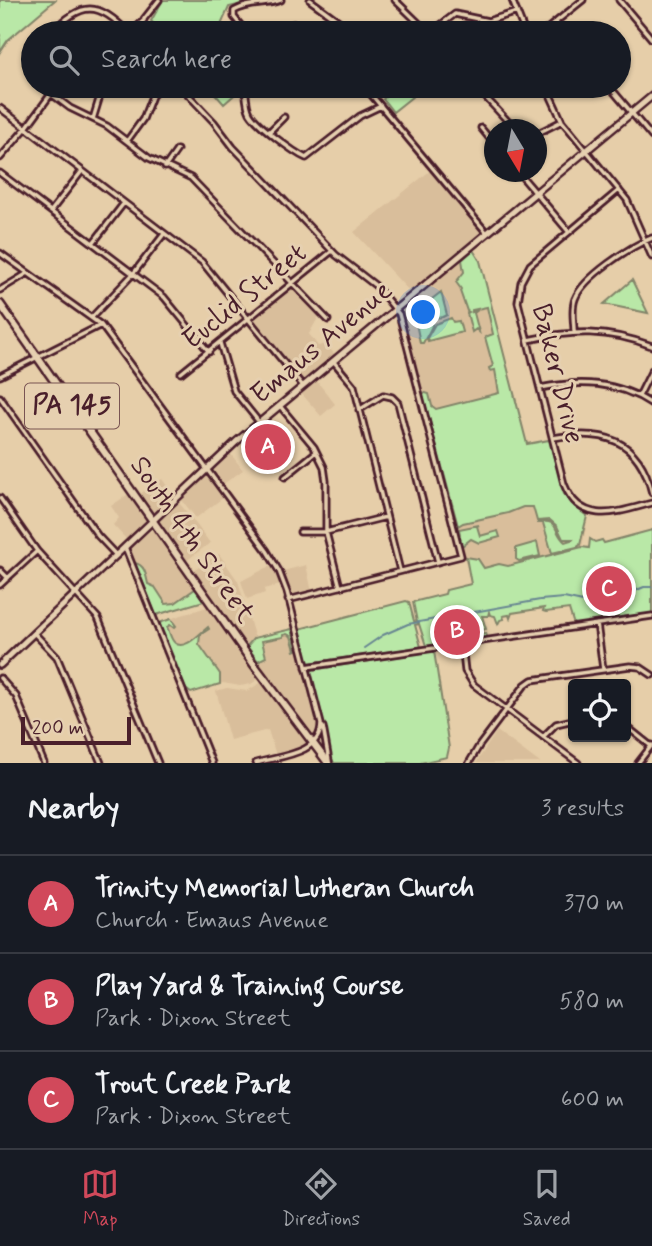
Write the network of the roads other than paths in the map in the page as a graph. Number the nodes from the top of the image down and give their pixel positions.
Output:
1 (159, 0) edge
2 (282, 0) edge
3 (310, 0) edge
4 (395, 0) edge
5 (512, 0) edge
6 (583, 0) edge
7 (619, 0) edge
8 (517, 12) junction
9 (65, 21) edge
10 (117, 21) edge
11 (142, 21) edge
12 (238, 21) edge
13 (338, 21) edge
14 (417, 21) edge
15 (445, 21) edge
16 (488, 21) edge
17 (488, 21) edge
18 (520, 21) edge
19 (558, 21) edge
20 (652, 39) edge
21 (652, 96) edge
22 (48, 98) edge
23 (57, 98) edge
24 (99, 98) edge
25 (151, 98) edge
26 (191, 98) edge
27 (247, 98) edge
28 (374, 98) edge
29 (486, 98) edge
30 (551, 98) edge
31 (619, 98) edge
32 (381, 106) junction
33 (0, 108) edge
34 (632, 113) junction
35 (284, 117) dead end
36 (93, 119) junction
37 (506, 119) edge
38 (562, 121) junction
39 (26, 128) junction
40 (481, 128) dead end
41 (547, 129) edge
42 (270, 131) junction
43 (484, 131) edge
44 (652, 137) edge
45 (127, 141) junction
46 (177, 149) dead end
47 (585, 151) junction
48 (0, 158) edge
49 (165, 167) junction
50 (82, 170) junction
51 (0, 173) edge
52 (527, 182) edge
53 (619, 190) junction
54 (536, 193) junction
55 (125, 202) junction
56 (51, 211) junction
57 (569, 232) junction
58 (165, 233) junction
59 (487, 233) junction
60 (652, 238) edge
61 (645, 241) junction
62 (93, 243) junction
63 (332, 251) junction
64 (0, 253) edge
65 (652, 257) edge
66 (28, 272) junction
67 (133, 274) junction
68 (293, 284) junction
69 (0, 290) edge
70 (0, 304) edge
71 (396, 310) junction
72 (92, 317) junction
73 (249, 320) junction
74 (328, 320) dead end
75 (101, 325) junction
76 (574, 331) junction
77 (528, 340) junction
78 (220, 343) junction
79 (652, 346) edge
80 (209, 352) junction
81 (38, 358) junction
82 (334, 362) junction
83 (652, 370) edge
84 (181, 373) dead end
85 (0, 376) edge
86 (303, 386) junction
87 (540, 388) junction
88 (639, 396) junction
89 (0, 397) edge
90 (652, 404) edge
91 (280, 405) junction
92 (359, 410) junction
93 (260, 422) junction
94 (553, 438) junction
95 (317, 452) junction
96 (207, 470) junction
97 (285, 477) dead end
98 (652, 493) edge
99 (0, 498) edge
100 (652, 503) edge
101 (386, 517) junction
102 (152, 520) junction
103 (300, 532) dead end
104 (326, 532) junction
105 (125, 547) junction
106 (37, 551) junction
107 (116, 555) junction
108 (438, 562) junction
109 (0, 570) edge
110 (400, 571) junction
111 (8, 578) junction
112 (0, 585) edge
113 (340, 587) junction
114 (76, 593) junction
115 (288, 600) junction
116 (652, 616) edge
117 (597, 624) junction
118 (34, 633) junction
119 (462, 644) junction
120 (0, 665) edge
121 (306, 667) junction
122 (603, 669) junction
123 (652, 675) edge
124 (0, 678) edge
125 (506, 710) junction
126 (568, 721) edge
127 (321, 724) junction
128 (631, 730) edge
129 (543, 737) junction
130 (313, 744) junction
131 (652, 745) edge
132 (44, 763) edge
133 (101, 763) edge
134 (158, 763) edge
135 (212, 763) edge
136 (256, 763) edge
137 (329, 763) edge
138 (469, 763) edge
139 (578, 763) edge
140 (638, 763) edge

1 - 11 street
2 - 12 street
3 - 13 street
4 - 14 street
5 - 8 street
6 - 19 street
7 - 20 street
8 - 17 street
8 - 18 street
9 - 10 street
15 - 16 street
21 - 34 main road, Emaus Avenue
22 - 39 street
23 - 36 street
24 - 36 street
25 - 45 street
26 - 63 street
27 - 42 street
28 - 32 street
29 - 37 street
30 - 38 street
31 - 34 street
32 - 42 street
32 - 59 street
33 - 39 street
34 - 44 street
34 - 47 main road, Emaus Avenue
35 - 42 street
36 - 45 street
38 - 41 street
38 - 47 street
39 - 48 street
39 - 50 street
40 - 43 street
45 - 49 street
46 - 49 street
47 - 53 street
47 - 54 main road, Emaus Avenue
49 - 68 street
50 - 55 street
50 - 56 street
51 - 56 street
52 - 54 street
53 - 57 street, Baker Drive
53 - 61 street
54 - 57 street
54 - 59 main road, Emaus Avenue
55 - 58 street
55 - 62 street
56 - 62 street
57 - 77 street, Baker Drive
58 - 67 street
58 - 73 street
59 - 71 main road, Emaus Avenue
60 - 61 street
61 - 65 street
61 - 76 street
62 - 67 street
63 - 68 street, Euclid Street
63 - 71 street
64 - 66 street
66 - 69 street
66 - 72 street
67 - 72 street
67 - 80 street
68 - 73 street, Euclid Street
68 - 74 street
70 - 81 main road, South 4th Street / PA 145
71 - 82 main road, Emaus Avenue
71 - 108 street
72 - 75 street
73 - 78 street, Euclid Street
73 - 86 street
75 - 81 street
75 - 96 street
76 - 77 street
76 - 79 street
77 - 87 street, Baker Drive
78 - 80 street, Euclid Street
78 - 93 street
80 - 84 street, Euclid Street
81 - 85 street
81 - 102 main road, South 4th Street / PA 145
82 - 86 main road, Emaus Avenue
82 - 92 street
83 - 88 street
86 - 91 main road, Emaus Avenue
87 - 88 street
87 - 94 street, Baker Drive
88 - 90 street
89 - 107 street
91 - 93 main road, Emaus Avenue
91 - 95 street
92 - 101 street
92 - 108 street
93 - 96 main road, Emaus Avenue
94 - 98 street
94 - 100 street, Baker Drive
95 - 97 street
95 - 104 street
96 - 102 main road, Emaus Avenue
96 - 115 street
99 - 106 street
101 - 104 street
101 - 110 street
102 - 105 main road, Emaus Avenue
102 - 130 main road, South 4th Street / PA 145
103 - 104 street
104 - 113 street
105 - 107 main road, Emaus Avenue
105 - 135 street
106 - 111 street
106 - 114 street
107 - 114 main road, Emaus Avenue
108 - 110 street
109 - 111 street
110 - 113 street
111 - 112 street
113 - 115 street
114 - 118 main road, Emaus Avenue
114 - 134 street
115 - 121 street
116 - 117 street
117 - 119 street
117 - 122 street
118 - 120 main road, Emaus Avenue
118 - 133 street
119 - 121 street
119 - 125 street
121 - 127 street
122 - 123 street
122 - 125 street
124 - 132 street
125 - 129 street
125 - 138 street
126 - 129 street
127 - 130 street
127 - 137 street
128 - 131 street
129 - 139 street
130 - 136 street
130 - 137 main road, South 4th Street / PA 145
131 - 140 street

